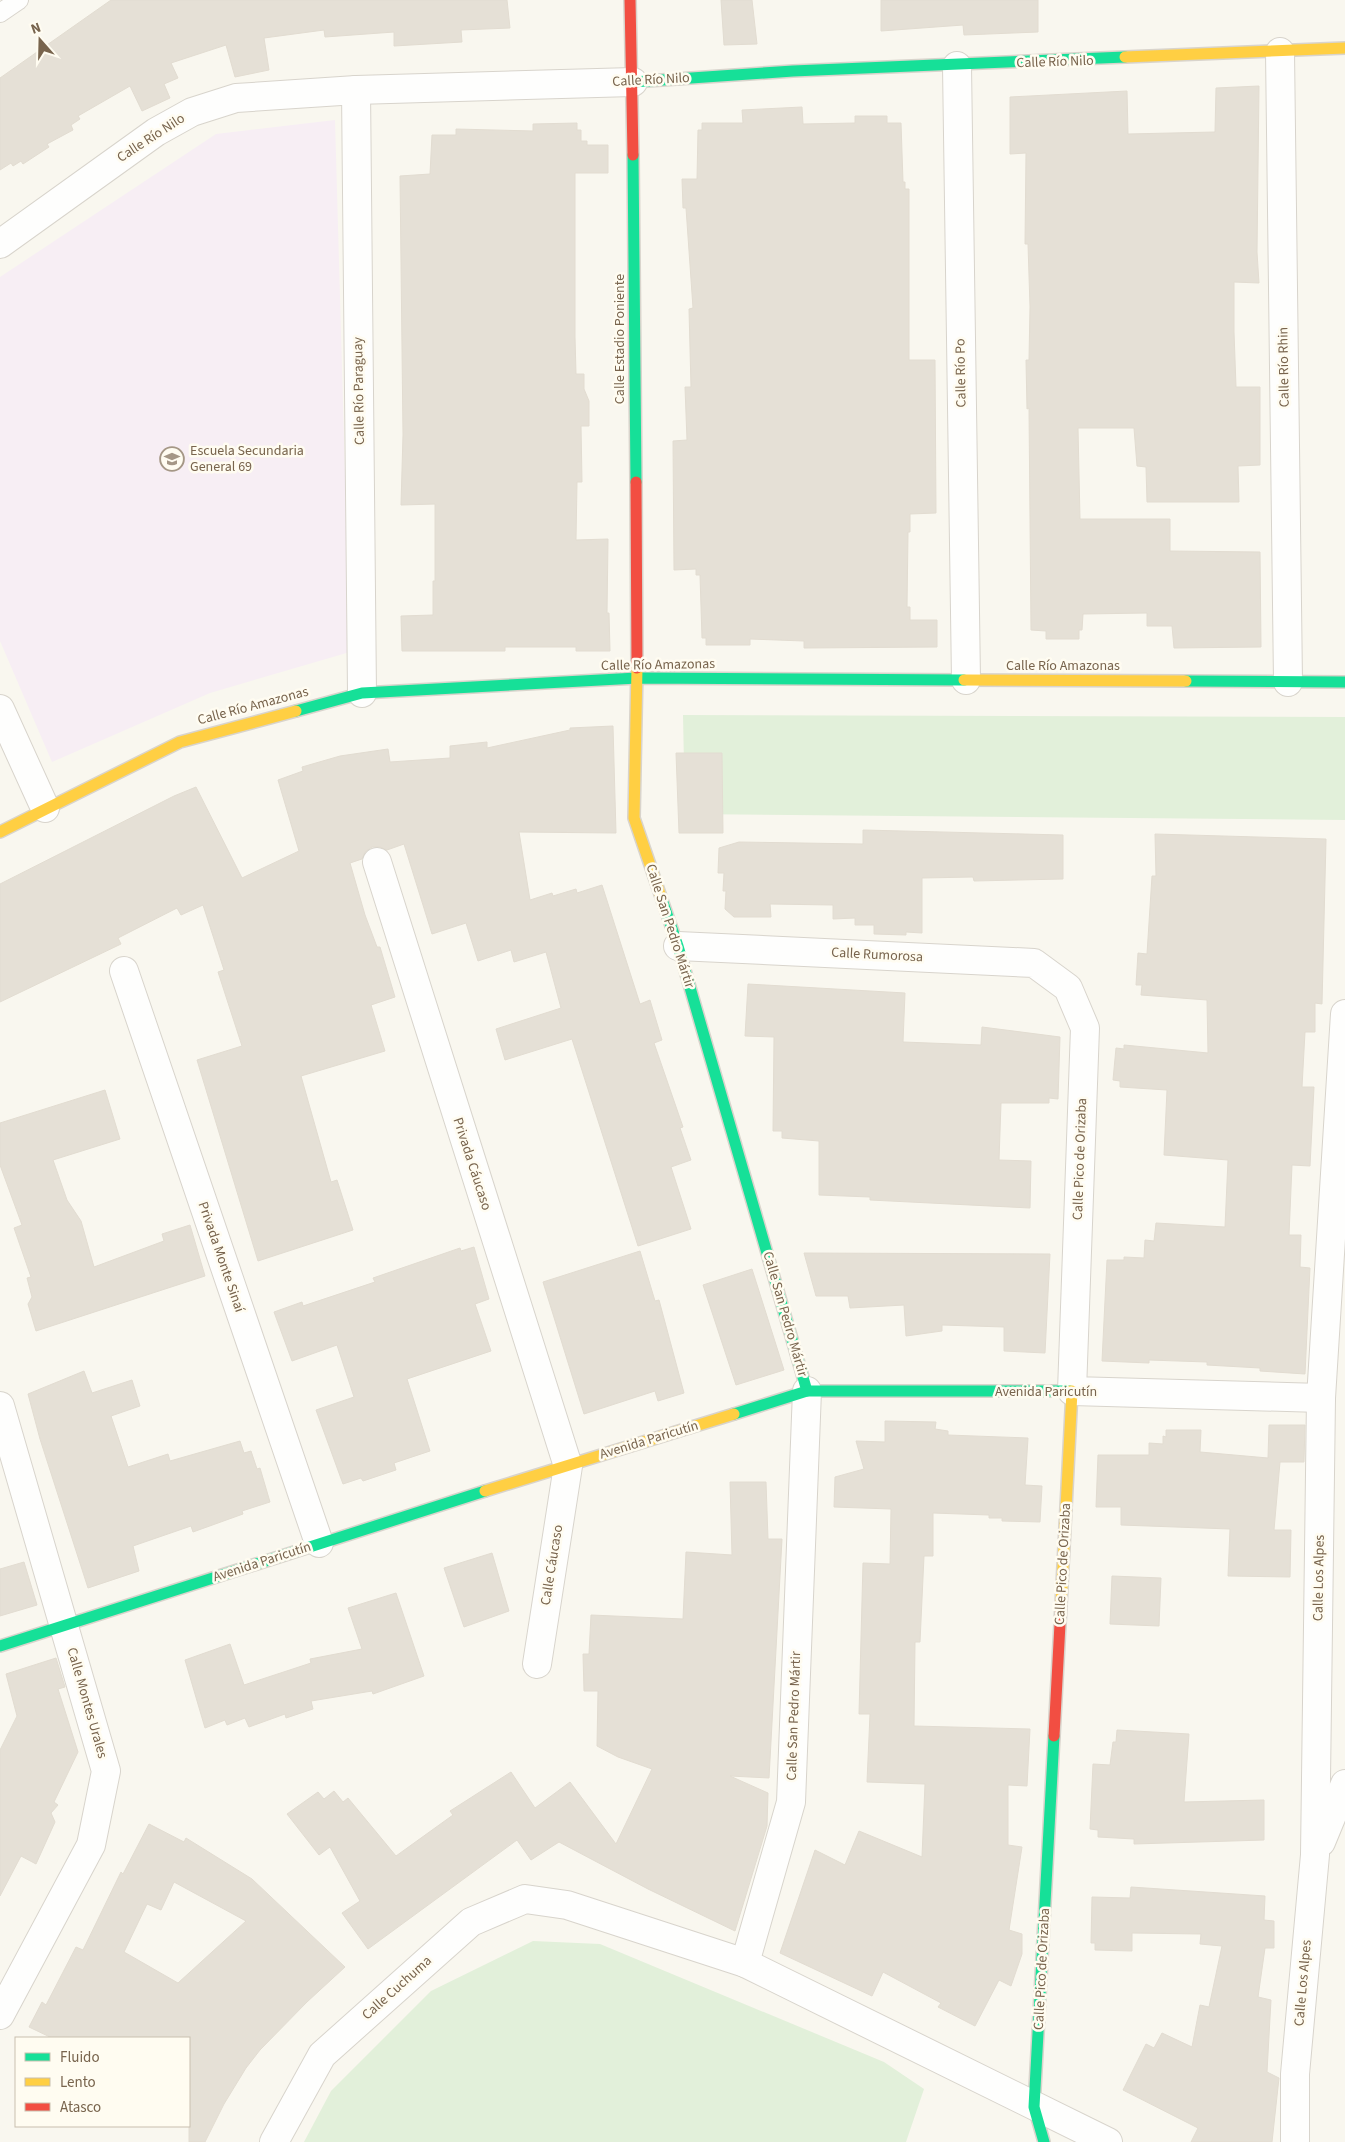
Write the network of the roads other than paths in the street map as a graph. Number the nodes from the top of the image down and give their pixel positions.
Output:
1 (19, 0) edge
2 (630, 0) edge
3 (0, 13) edge
4 (1345, 48) edge
5 (1280, 52) junction
6 (957, 66) junction
7 (633, 82) junction
8 (356, 90) junction
9 (0, 244) edge
10 (637, 678) junction
11 (966, 680) junction
12 (1288, 682) junction
13 (1345, 682) edge
14 (362, 692) junction
15 (0, 709) edge
16 (45, 808) junction
17 (0, 832) edge
18 (377, 862) dead end
19 (678, 946) junction
20 (124, 971) dead end
21 (1068, 988) joint
22 (1345, 1014) edge
23 (1340, 1191) edge
24 (807, 1391) junction
25 (1072, 1391) junction
26 (1322, 1398) junction
27 (0, 1406) edge
28 (568, 1466) junction
29 (319, 1543) junction
30 (65, 1626) junction
31 (0, 1646) edge
32 (537, 1664) dead end
33 (1345, 1784) edge
34 (1315, 1855) junction
35 (745, 1963) junction
36 (9, 1977) edge
37 (0, 2015) edge
38 (1034, 2107) junction
39 (274, 2142) edge
40 (1044, 2142) edge
41 (1108, 2142) edge
42 (1295, 2142) edge

1 - 3 lane
2 - 7 street, Calle Estadio Poniente
4 - 5 street, Calle Río Nilo
5 - 6 street, Calle Río Nilo
5 - 12 street, Calle Río Rhin
6 - 7 street, Calle Río Nilo
6 - 11 street, Calle Río Po
7 - 8 street, Calle Río Nilo
7 - 10 street, Calle Estadio Poniente
8 - 9 street, Calle Río Nilo
8 - 14 street, Calle Río Paraguay
10 - 11 street, Calle Río Amazonas
10 - 14 street, Calle Río Amazonas
10 - 19 street, Calle San Pedro Mártir
11 - 12 street, Calle Río Amazonas
12 - 13 street, Calle Río Amazonas
14 - 16 street, Calle Río Amazonas
15 - 16 street
16 - 17 street, Calle Río Amazonas
18 - 28 street, Privada Cáucaso
19 - 21 street, Calle Rumorosa
19 - 24 street, Calle San Pedro Mártir
20 - 29 street, Privada Monte Sinaí
21 - 25 street, Calle Pico de Orizaba
22 - 23 street, Calle Los Alpes
23 - 26 street, Calle Los Alpes
24 - 25 street, Avenida Paricutín
24 - 28 street, Avenida Paricutín
24 - 35 street, Calle San Pedro Mártir
25 - 26 street, Avenida Paricutín
25 - 38 street, Calle Pico de Orizaba
26 - 34 street, Calle Los Alpes
27 - 30 street, Calle Montes Urales
28 - 29 street, Avenida Paricutín
28 - 32 street, Calle Cáucaso
29 - 30 street, Avenida Paricutín
30 - 31 street, Avenida Paricutín
30 - 36 street, Calle Montes Urales
33 - 34 street
34 - 42 street, Calle Los Alpes
35 - 38 street, Calle Cuchuma
35 - 39 street, Calle Cuchuma
36 - 37 street, Calle Montes Urales
38 - 40 street, Calle Pico de Orizaba
38 - 41 street, Calle Cuchuma

